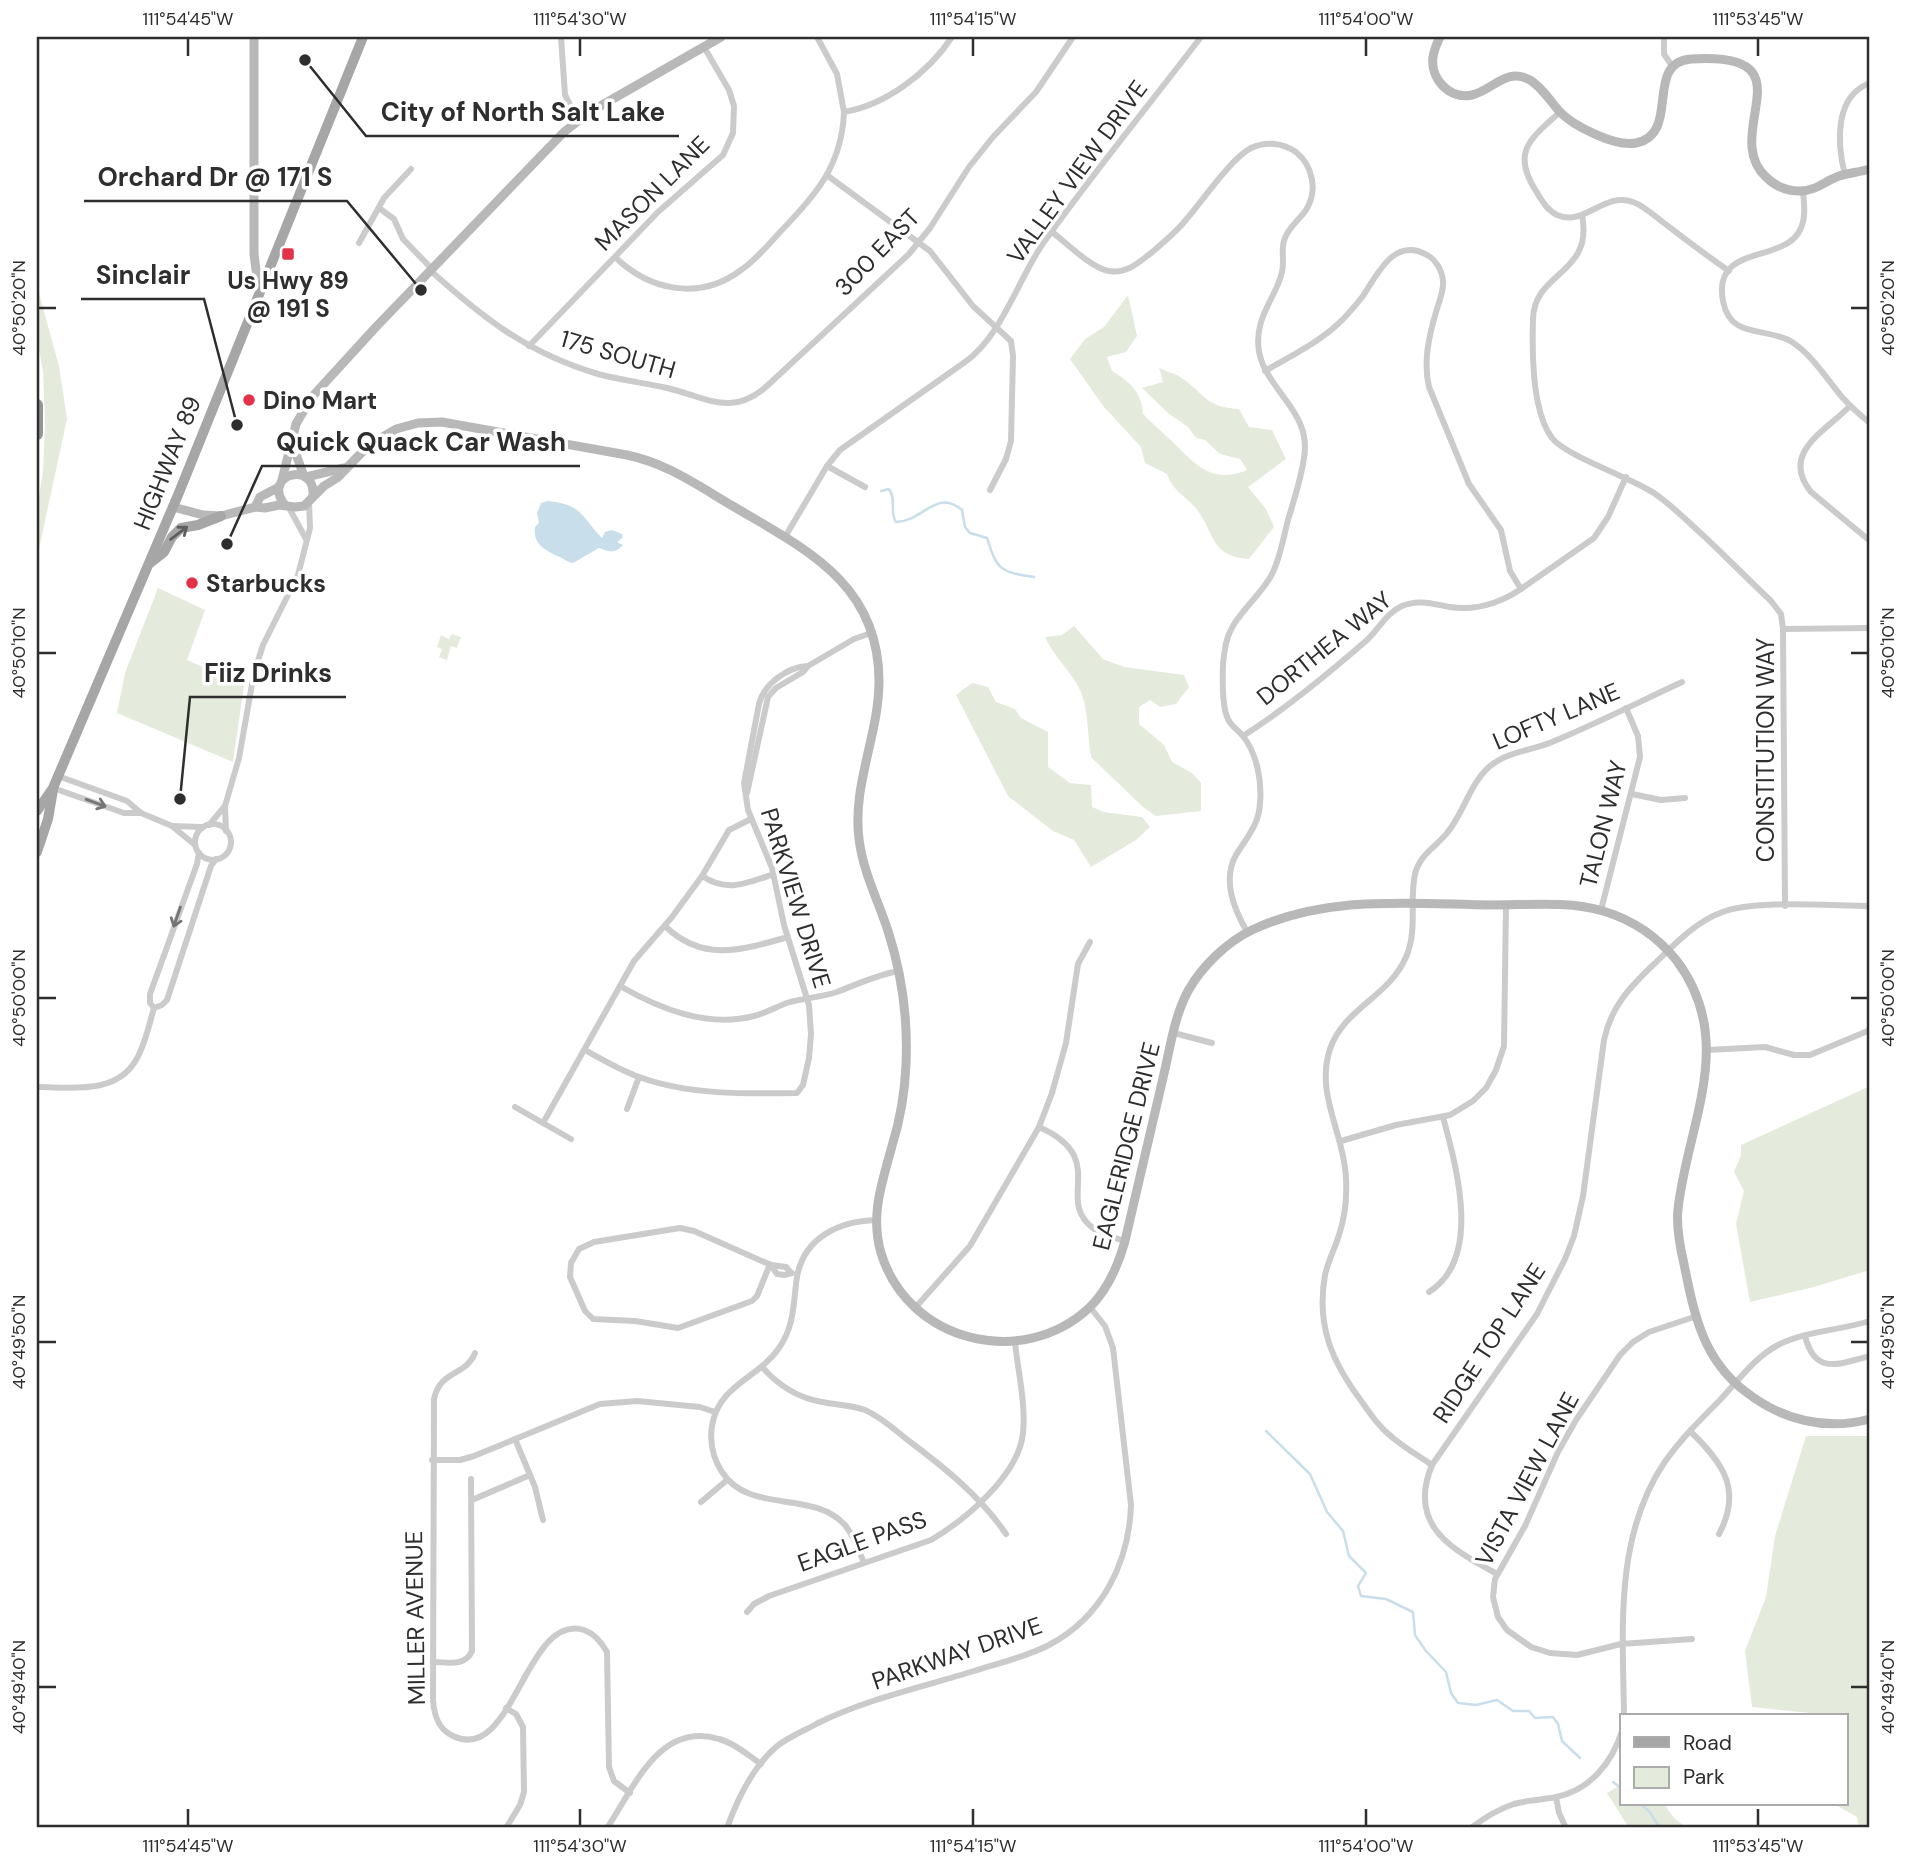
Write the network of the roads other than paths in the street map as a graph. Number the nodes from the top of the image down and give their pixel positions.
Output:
1 (254, 37) edge
2 (363, 37) edge
3 (561, 37) edge
4 (721, 37) edge
5 (817, 37) edge
6 (952, 37) edge
7 (1073, 37) edge
8 (1201, 37) edge
9 (1440, 37) edge
10 (1664, 37) edge
11 (704, 47) junction
12 (1672, 66) junction
13 (1870, 83) edge
14 (844, 112) junction
15 (1560, 112) junction
16 (578, 120) junction
17 (411, 169) dead end
18 (1870, 169) edge
19 (1845, 175) junction
20 (828, 176) junction
21 (1803, 191) junction
22 (379, 208) junction
23 (1581, 215) junction
24 (1052, 232) junction
25 (919, 242) junction
26 (359, 243) dead end
27 (615, 257) junction
28 (432, 270) junction
29 (1729, 271) junction
30 (263, 286) junction
31 (996, 325) junction
32 (529, 346) junction
33 (1265, 370) junction
34 (736, 403) joint
35 (37, 405) edge
36 (1850, 406) junction
37 (1870, 423) edge
38 (37, 434) edge
39 (294, 434) junction
40 (827, 466) junction
41 (344, 468) junction
42 (305, 476) junction
43 (1626, 477) junction
44 (280, 484) junction
45 (865, 487) dead end
46 (990, 490) dead end
47 (311, 499) junction
48 (286, 505) junction
49 (254, 506) junction
50 (173, 507) junction
51 (220, 516) junction
52 (785, 537) junction
53 (306, 538) junction
54 (1870, 541) edge
55 (147, 565) junction
56 (1521, 589) junction
57 (1870, 628) edge
58 (1783, 629) junction
59 (871, 633) junction
60 (1682, 682) dead end
61 (1626, 708) junction
62 (1243, 736) junction
63 (58, 776) junction
64 (53, 788) junction
65 (1632, 794) junction
66 (1685, 798) dead end
67 (225, 806) junction
68 (37, 811) edge
69 (141, 813) junction
70 (751, 819) junction
71 (172, 826) junction
72 (206, 826) junction
73 (226, 831) junction
74 (197, 849) junction
75 (37, 852) edge
76 (216, 859) junction
77 (774, 874) junction
78 (702, 876) junction
79 (1414, 904) junction
80 (1506, 905) junction
81 (1785, 906) junction
82 (1870, 906) edge
83 (1601, 910) junction
84 (664, 926) junction
85 (1247, 932) junction
86 (788, 937) junction
87 (1090, 942) dead end
88 (1668, 951) junction
89 (899, 971) junction
90 (620, 986) junction
91 (808, 998) junction
92 (154, 1008) junction
93 (1870, 1030) edge
94 (1174, 1033) junction
95 (1212, 1043) dead end
96 (585, 1050) junction
97 (1707, 1050) junction
98 (639, 1077) junction
99 (37, 1087) edge
100 (515, 1107) dead end
101 (627, 1110) dead end
102 (1443, 1117) junction
103 (543, 1123) junction
104 (1039, 1127) junction
105 (571, 1139) dead end
106 (1340, 1141) junction
107 (876, 1220) junction
108 (1125, 1241) junction
109 (771, 1264) junction
110 (795, 1273) junction
111 (1429, 1292) dead end
112 (1090, 1307) junction
113 (915, 1308) junction
114 (1694, 1317) junction
115 (1870, 1321) edge
116 (1805, 1336) junction
117 (1015, 1342) junction
118 (475, 1353) dead end
119 (1870, 1356) edge
120 (763, 1368) junction
121 (1735, 1384) junction
122 (715, 1412) junction
123 (1870, 1419) edge
124 (1690, 1431) junction
125 (515, 1439) junction
126 (432, 1460) junction
127 (1432, 1465) junction
128 (530, 1475) junction
129 (471, 1479) dead end
130 (727, 1480) junction
131 (472, 1500) junction
132 (980, 1502) junction
133 (701, 1503) dead end
134 (543, 1520) dead end
135 (1006, 1534) dead end
136 (1719, 1534) dead end
137 (864, 1563) junction
138 (1497, 1574) junction
139 (747, 1612) dead end
140 (1692, 1639) dead end
141 (1621, 1644) junction
142 (433, 1662) junction
143 (506, 1708) junction
144 (1624, 1714) edge
145 (1620, 1736) edge
146 (761, 1764) junction
147 (630, 1793) junction
148 (1556, 1797) junction
149 (506, 1828) edge
150 (607, 1828) edge
151 (727, 1828) edge
152 (1471, 1828) edge
153 (1566, 1828) edge

1 - 30 main road
2 - 30 main road, HIGHWAY 89
3 - 16 street
4 - 11 main road
5 - 14 street
6 - 14 street
7 - 25 street, 300 EAST
8 - 24 street, VALLEY VIEW DRIVE
9 - 15 main road
10 - 12 street
11 - 16 main road
11 - 27 street, MASON LANE
12 - 15 main road
12 - 21 main road
13 - 19 street
14 - 20 street
15 - 23 street
16 - 28 main road
17 - 22 street
18 - 19 main road
19 - 21 main road
20 - 25 street
20 - 27 street
21 - 29 street
22 - 26 street
22 - 28 street, 175 SOUTH
23 - 29 street
23 - 43 street, CONSTITUTION WAY
24 - 31 street, VALLEY VIEW DRIVE
24 - 33 street
25 - 31 street
25 - 34 street, 300 EAST
27 - 32 street, MASON LANE
28 - 32 street, 175 SOUTH
28 - 39 main road
29 - 36 street
30 - 50 main road, HIGHWAY 89
31 - 40 street, VALLEY VIEW DRIVE
31 - 46 street
32 - 34 street, 175 SOUTH
33 - 56 street
33 - 62 street
35 - 38 highway
36 - 37 street
36 - 54 street
39 - 42 main road
39 - 44 main road
40 - 45 street
40 - 52 street, VALLEY VIEW DRIVE
41 - 42 main road, EAGLERIDGE DRIVE
41 - 47 main road, EAGLERIDGE DRIVE
41 - 52 main road, EAGLERIDGE DRIVE
42 - 44 main road
42 - 47 main road
43 - 56 street, DORTHEA WAY
43 - 58 street, CONSTITUTION WAY
44 - 48 main road
44 - 49 main road
47 - 48 main road
47 - 53 street
48 - 49 main road
48 - 53 street
49 - 51 main road
50 - 51 main road
50 - 55 main road, HIGHWAY 89
55 -> 51 main road
52 - 59 main road, EAGLERIDGE DRIVE
53 - 67 street
55 - 63 main road, HIGHWAY 89
56 - 62 street, DORTHEA WAY
57 - 58 street
58 - 81 street, CONSTITUTION WAY
59 - 70 street, PARKVIEW DRIVE
59 - 89 main road, EAGLERIDGE DRIVE
60 - 61 street, LOFTY LANE
61 - 65 street, TALON WAY
61 - 79 street, LOFTY LANE
62 - 85 street
63 - 64 main road, HIGHWAY 89
63 - 69 street
64 - 68 main road, HIGHWAY 89
64 -> 69 street
64 - 75 main road, HIGHWAY 89
65 - 66 street
65 - 83 street, TALON WAY
67 - 72 street
67 - 73 street
69 - 71 street
70 - 77 street, PARKVIEW DRIVE
70 - 78 street
71 - 72 street
71 - 74 street
72 - 73 street
72 - 74 street
73 - 76 street
74 - 76 street
74 -> 92 street
76 - 92 street
77 - 78 street
77 - 86 street, PARKVIEW DRIVE
78 - 84 street
79 - 80 main road, EAGLERIDGE DRIVE
79 - 85 main road, EAGLERIDGE DRIVE
79 - 106 street, LOFTY LANE
80 - 83 main road, EAGLERIDGE DRIVE
80 - 102 street
81 - 82 street, RIDGE TOP LANE
81 - 88 street, RIDGE TOP LANE
83 - 88 main road, EAGLERIDGE DRIVE
84 - 86 street
84 - 90 street
85 - 94 main road, EAGLERIDGE DRIVE
86 - 91 street, PARKVIEW DRIVE
87 - 104 street
88 - 97 main road, EAGLERIDGE DRIVE
88 - 127 street, RIDGE TOP LANE
89 - 91 street
89 - 107 main road, EAGLERIDGE DRIVE
90 - 91 street
90 - 96 street
91 - 98 street, PARKVIEW DRIVE
92 - 99 street
93 - 97 street
94 - 95 street
94 - 108 main road, EAGLERIDGE DRIVE
96 - 98 street
96 - 103 street
97 - 114 main road, EAGLERIDGE DRIVE
98 - 101 street
100 - 103 street
102 - 106 street
102 - 111 street
103 - 105 street
104 - 108 street
104 - 113 street
106 - 127 street, LOFTY LANE
107 - 110 street
107 - 113 main road, EAGLERIDGE DRIVE
108 - 112 main road, EAGLERIDGE DRIVE
109 - 109 street
109 - 110 street
110 - 120 street
112 - 117 main road, EAGLERIDGE DRIVE
112 - 146 street, PARKWAY DRIVE
113 - 117 main road, EAGLERIDGE DRIVE
114 - 121 main road, EAGLERIDGE DRIVE
114 - 138 street, VISTA VIEW LANE
115 - 116 street
116 - 119 street
116 - 121 street
117 - 132 street, EAGLE PASS
118 - 126 street, MILLER AVENUE
120 - 122 street
120 - 132 street
121 - 123 main road, EAGLERIDGE DRIVE
121 - 124 street
122 - 125 street
122 - 130 street
124 - 136 street
124 - 141 street
125 - 126 street
125 - 128 street
126 - 142 street, MILLER AVENUE
127 - 138 street, RIDGE TOP LANE
128 - 131 street
128 - 134 street
129 - 131 street
130 - 133 street
130 - 137 street
131 - 142 street
132 - 135 street
132 - 137 street, EAGLE PASS
137 - 139 street, EAGLE PASS
138 - 141 street, VISTA VIEW LANE
140 - 141 street, VISTA VIEW LANE
141 - 144 street
142 - 143 street, MILLER AVENUE
143 - 147 street, MILLER AVENUE
143 - 149 street
145 - 148 street
146 - 147 street
146 - 151 street, PARKWAY DRIVE
147 - 150 street
148 - 152 street
148 - 153 street

